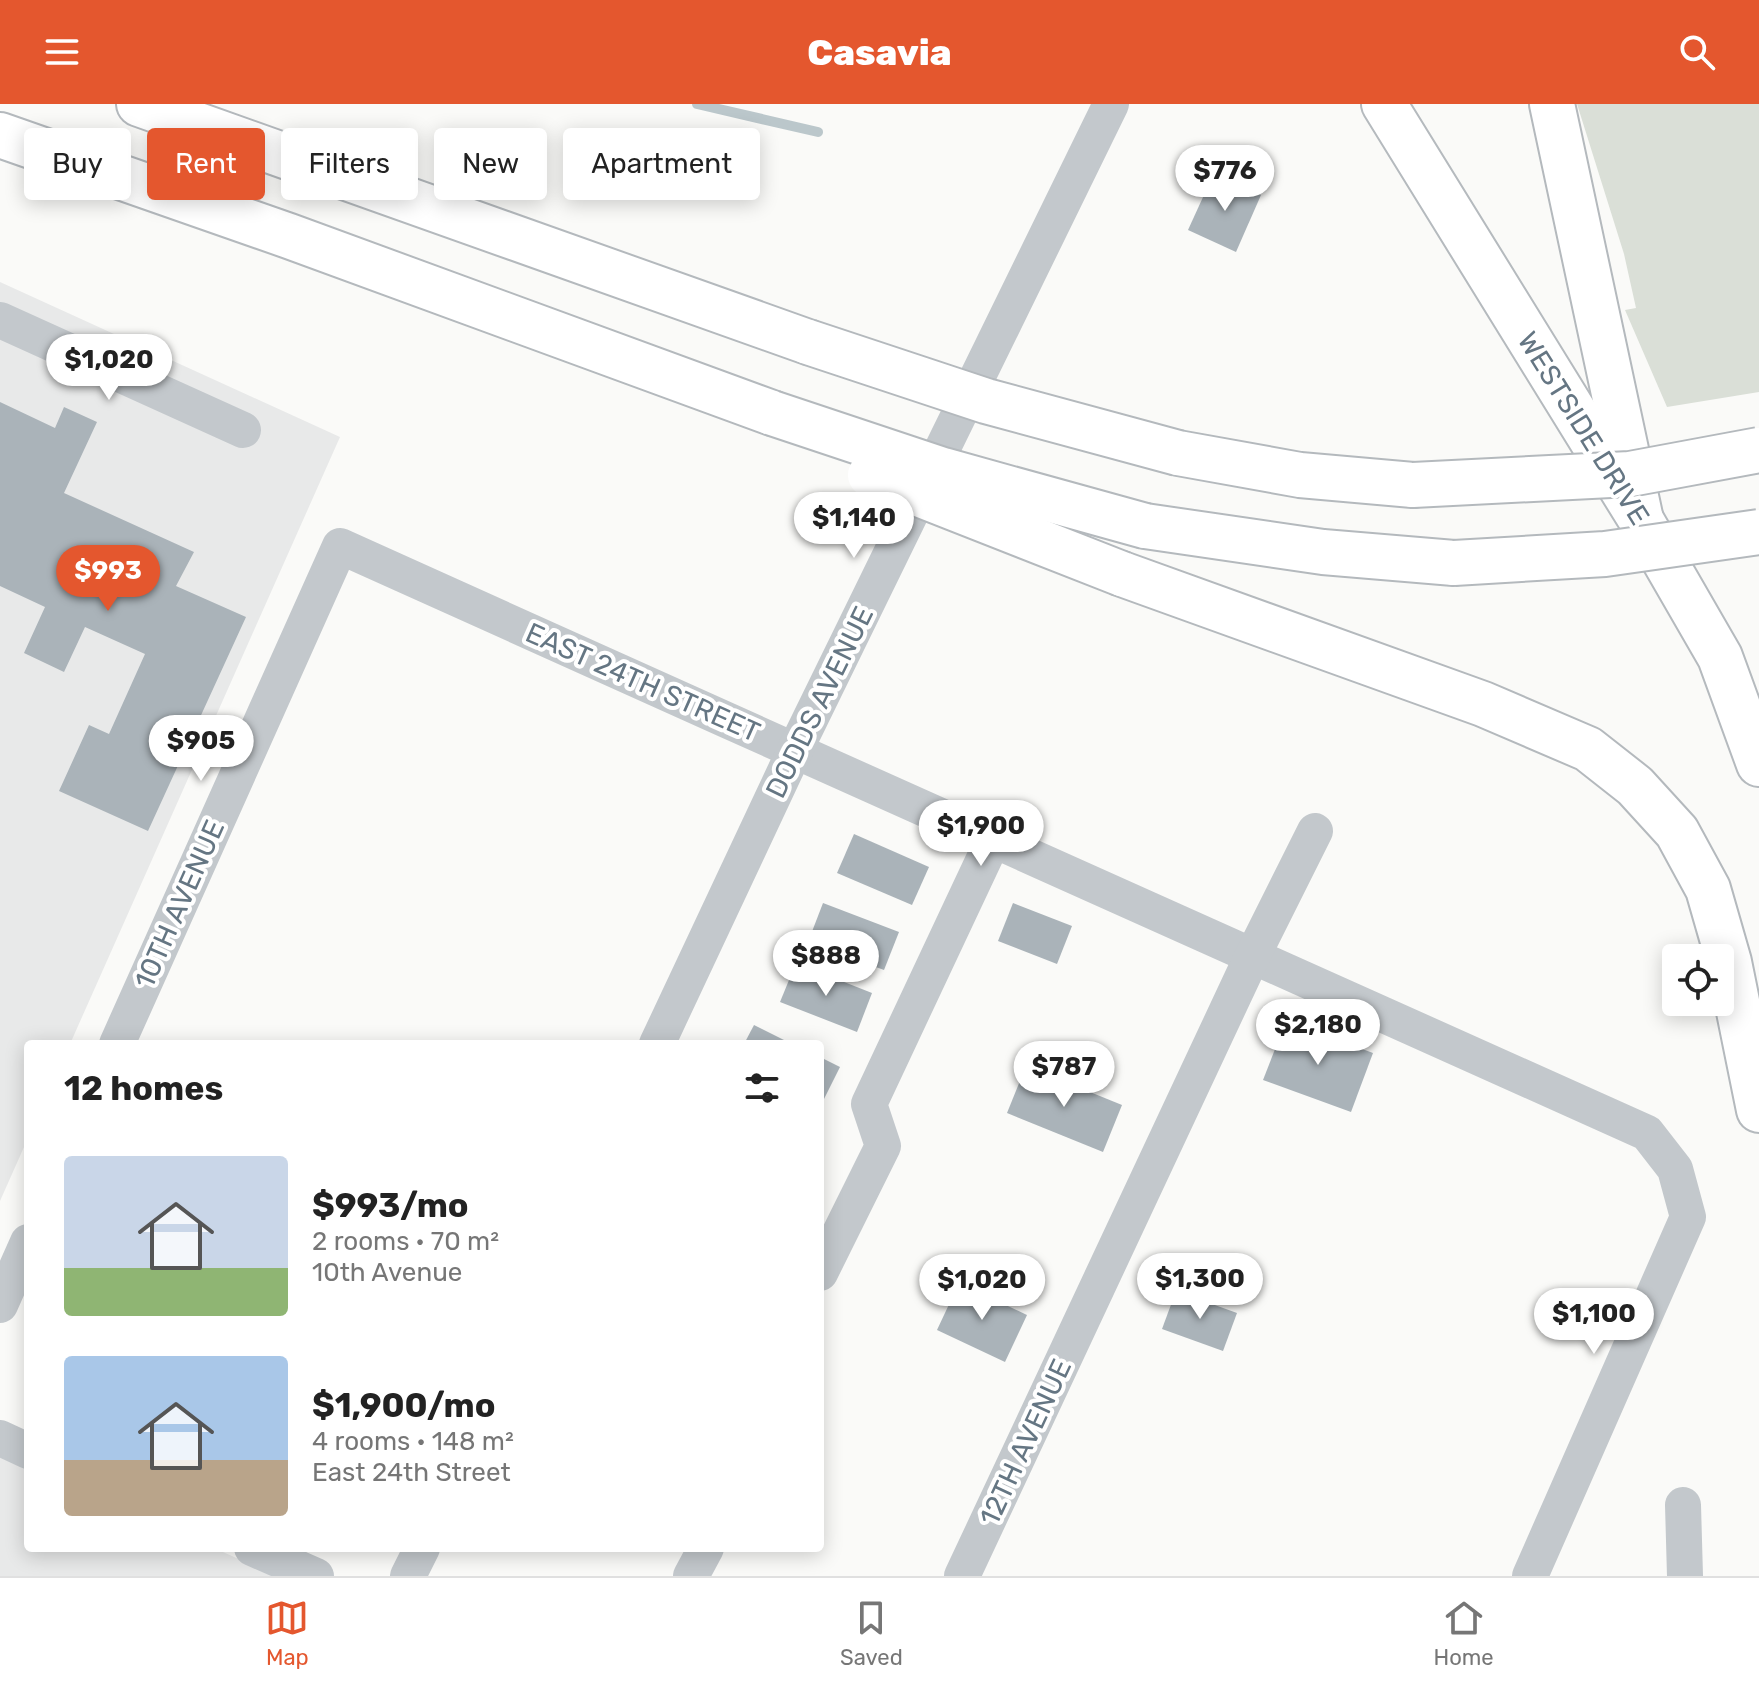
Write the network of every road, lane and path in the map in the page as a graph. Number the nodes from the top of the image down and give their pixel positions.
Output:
1 (139, 104) edge
2 (1111, 104) edge
3 (1384, 104) edge
4 (1552, 104) edge
5 (0, 135) edge
6 (0, 320) edge
7 (770, 424) junction
8 (243, 430) dead end
9 (1759, 450) edge
10 (1641, 520) junction
11 (1759, 532) edge
12 (340, 546) joint
13 (795, 750) junction
14 (1759, 764) edge
15 (1315, 831) dead end
16 (993, 840) junction
17 (1251, 959) junction
18 (119, 1040) edge
19 (659, 1040) edge
20 (1759, 1110) edge
21 (24, 1251) edge
22 (824, 1265) edge
23 (0, 1305) edge
24 (0, 1438) edge
25 (24, 1449) edge
26 (1683, 1505) dead end
27 (261, 1552) edge
28 (420, 1552) edge
29 (704, 1552) edge
30 (316, 1576) edge
31 (408, 1576) edge
32 (691, 1576) edge
33 (962, 1576) edge
34 (1530, 1576) edge
35 (1685, 1576) edge

1 - 9 main road, bridge
2 - 13 street, DODDS AVENUE
3 - 10 main road, WESTSIDE DRIVE
4 - 10 main road
5 - 7 main road
6 - 8 street
7 - 11 main road, bridge
7 - 20 main road, bridge
10 - 14 main road, WESTSIDE DRIVE
12 - 13 street, EAST 24TH STREET
12 - 18 street, 10TH AVENUE
13 - 16 street, EAST 24TH STREET
13 - 19 street, DODDS AVENUE
15 - 17 street, 12TH AVENUE
16 - 17 street, EAST 24TH STREET
16 - 22 street
17 - 33 street, 12TH AVENUE
17 - 34 street, EAST 24TH STREET
21 - 23 street
24 - 25 street
26 - 35 street
27 - 30 street
28 - 31 street
29 - 32 street

